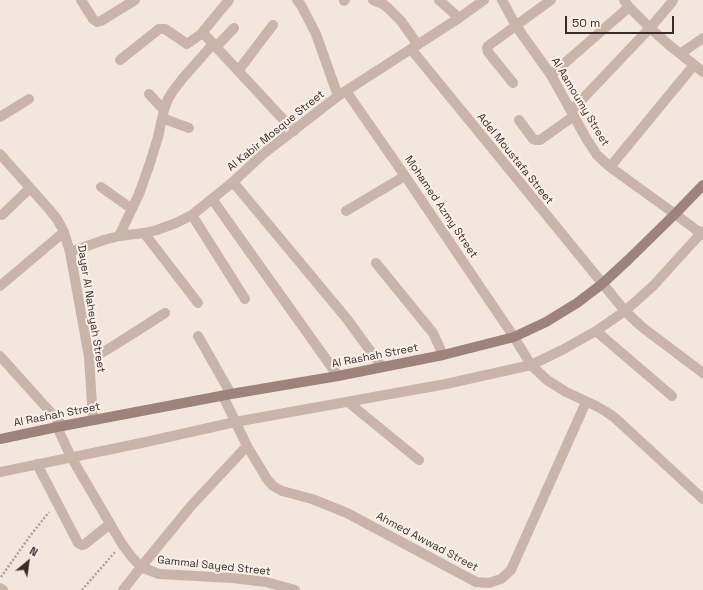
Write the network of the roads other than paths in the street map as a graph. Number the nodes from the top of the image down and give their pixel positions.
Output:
1 (81, 0) edge
2 (135, 0) edge
3 (229, 0) edge
4 (297, 0) edge
5 (373, 0) edge
6 (439, 0) edge
7 (484, 0) edge
8 (502, 0) edge
9 (551, 0) edge
10 (674, 0) edge
11 (627, 3) edge
12 (459, 18) junction
13 (273, 25) dead end
14 (516, 26) junction
15 (234, 28) dead end
16 (650, 28) junction
17 (201, 34) junction
18 (703, 38) edge
19 (214, 46) junction
20 (414, 47) junction
21 (680, 54) junction
22 (120, 60) dead end
23 (694, 66) junction
24 (238, 71) junction
25 (703, 72) edge
26 (551, 75) junction
27 (513, 83) dead end
28 (149, 94) dead end
29 (342, 94) junction
30 (29, 99) dead end
31 (572, 113) junction
32 (163, 114) junction
33 (0, 117) edge
34 (519, 120) dead end
35 (189, 128) dead end
36 (294, 131) junction
37 (0, 154) edge
38 (610, 167) junction
39 (405, 176) junction
40 (233, 182) junction
41 (703, 185) edge
42 (101, 187) dead end
43 (30, 188) junction
44 (212, 199) junction
45 (132, 209) junction
46 (346, 211) dead end
47 (675, 214) junction
48 (2, 215) dead end
49 (192, 215) junction
50 (64, 232) junction
51 (144, 233) junction
52 (702, 233) edge
53 (119, 236) junction
54 (70, 252) junction
55 (376, 263) dead end
56 (602, 284) junction
57 (0, 286) edge
58 (245, 299) dead end
59 (198, 303) dead end
60 (625, 312) junction
61 (165, 313) dead end
62 (596, 331) junction
63 (198, 336) dead end
64 (514, 337) junction
65 (443, 355) junction
66 (0, 356) edge
67 (89, 356) junction
68 (531, 365) junction
69 (382, 367) junction
70 (703, 373) edge
71 (338, 376) junction
72 (227, 395) junction
73 (672, 396) dead end
74 (348, 402) junction
75 (586, 402) junction
76 (93, 420) junction
77 (235, 422) junction
78 (60, 426) junction
79 (0, 439) edge
80 (247, 446) junction
81 (71, 457) junction
82 (419, 460) dead end
83 (37, 464) junction
84 (0, 472) edge
85 (703, 500) edge
86 (110, 524) junction
87 (141, 567) junction
88 (0, 588) edge
89 (3, 590) edge
90 (123, 590) edge
91 (295, 590) edge

1 - 2 street
3 - 17 street
4 - 29 street, Mohamed Azmy Street
5 - 20 street, Adel Moustafa Street
6 - 12 street
7 - 12 street, Al Kabir Mosque Street
8 - 14 street, Al Aamoumy Street
9 - 14 street
10 - 16 street
11 - 16 street
11 - 26 street
12 - 20 street, Al Kabir Mosque Street
13 - 24 street
14 - 26 street, Al Aamoumy Street
14 - 27 street
15 - 19 street
16 - 21 street
16 - 31 street
17 - 19 street
17 - 22 street
18 - 21 street
19 - 24 street
19 - 32 street
20 - 29 street, Al Kabir Mosque Street
20 - 56 street, Adel Moustafa Street
21 - 23 street
23 - 25 street
23 - 38 street
24 - 36 street
26 - 31 street, Al Aamoumy Street
28 - 32 street
29 - 36 street, Al Kabir Mosque Street
29 - 39 street, Mohamed Azmy Street
30 - 33 street
31 - 34 street
31 - 38 street, Al Aamoumy Street
32 - 35 street
32 - 45 street
36 - 40 street, Al Kabir Mosque Street
37 - 43 street, Dayer Al Naheyah Street
38 - 47 street, Al Aamoumy Street
39 - 46 street
39 - 64 street, Mohamed Azmy Street
40 - 44 street, Al Kabir Mosque Street
40 - 69 street
41 - 47 main road, Al Rashah Street
42 - 45 street
43 - 48 street
43 - 50 street, Dayer Al Naheyah Street
44 - 49 street, Al Kabir Mosque Street
44 - 71 street
45 - 53 street
47 - 52 street, Al Aamoumy Street
47 - 56 main road, Al Rashah Street
49 - 51 street, Al Kabir Mosque Street
49 - 58 street
50 - 54 street, Dayer Al Naheyah Street
50 - 57 street
51 - 53 street, Al Kabir Mosque Street
51 - 59 street
52 - 60 street
53 - 54 street, Al Kabir Mosque Street
54 - 67 street, Dayer Al Naheyah Street
55 - 65 street
56 - 60 street, Adel Moustafa Street
56 - 64 main road, Al Rashah Street
60 - 62 street
60 - 70 street, Adel Moustafa Street
61 - 67 street
62 - 68 street
62 - 73 street
63 - 72 street, Ahmed Awwad Street
64 - 65 main road, Al Rashah Street
64 - 68 street, Mohamed Azmy Street
65 - 69 main road, Al Rashah Street
66 - 78 street, Gammal Sayed Street
67 - 76 street, Dayer Al Naheyah Street
68 - 74 street
68 - 75 street, Mohamed Azmy Street
69 - 71 main road, Al Rashah Street
71 - 72 main road, Al Rashah Street
72 - 76 main road, Al Rashah Street
72 - 77 street, Ahmed Awwad Street
74 - 77 street
74 - 82 street
75 - 80 street, Ahmed Awwad Street
75 - 85 street, Mohamed Azmy Street
76 - 78 main road, Al Rashah Street
77 - 80 street, Ahmed Awwad Street
77 - 81 street
78 - 79 main road, Al Rashah Street
78 - 81 street, Gammal Sayed Street
80 - 87 street
81 - 83 street
81 - 86 street, Gammal Sayed Street
83 - 84 street
83 - 86 street
86 - 87 street, Gammal Sayed Street
87 - 90 street
87 - 91 street, Gammal Sayed Street
88 - 89 street

